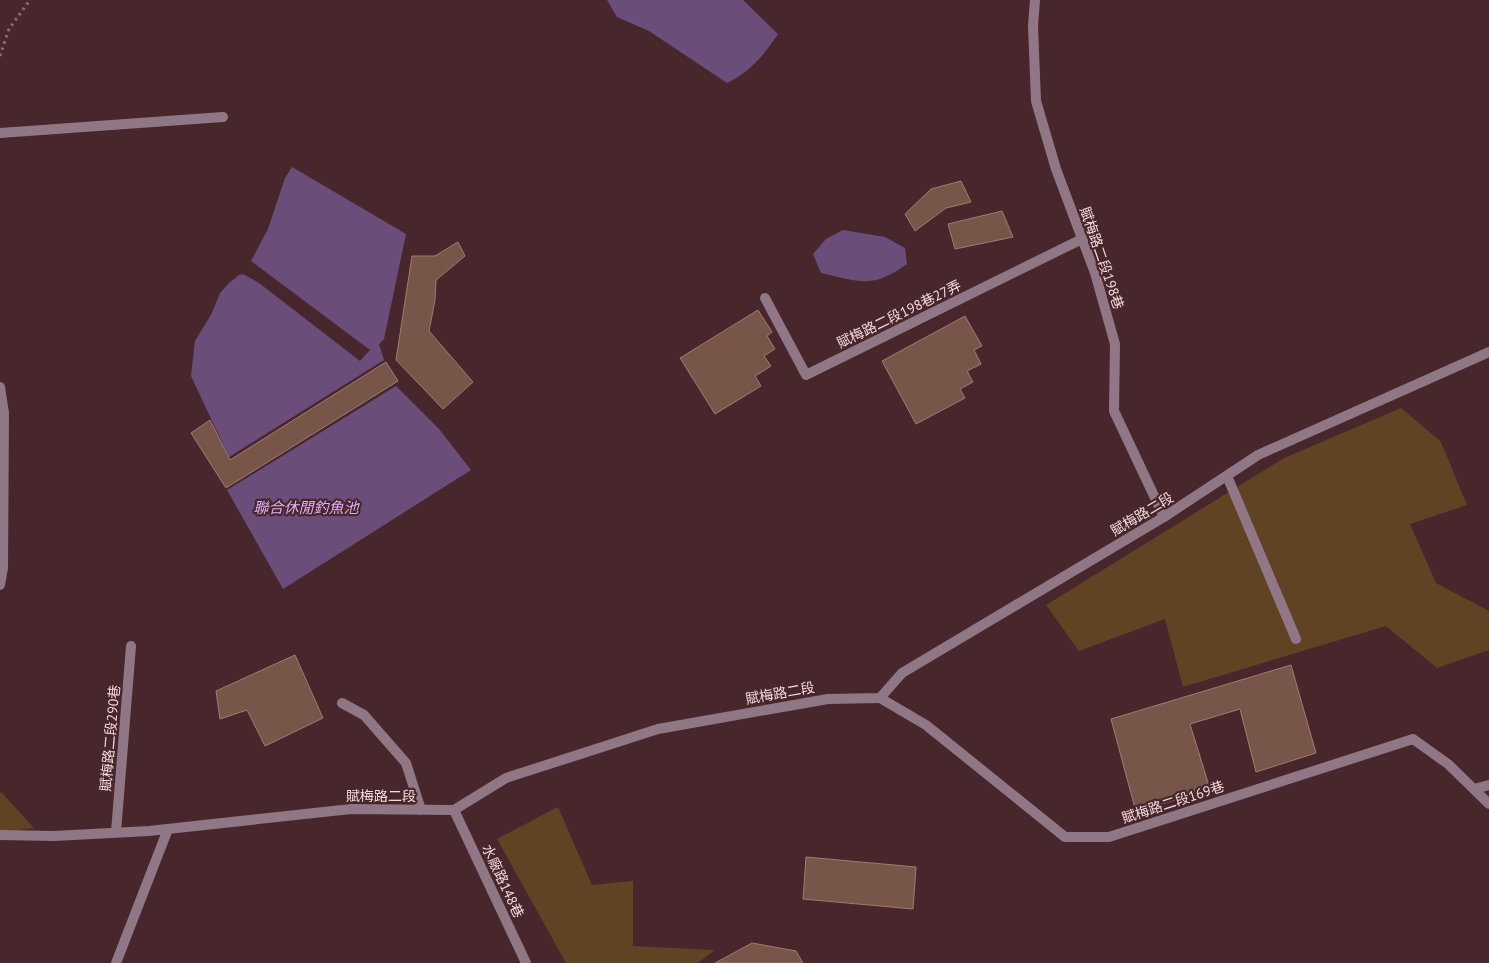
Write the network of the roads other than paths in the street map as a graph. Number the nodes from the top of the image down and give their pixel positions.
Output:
1 (1035, 0) edge
2 (223, 117) dead end
3 (0, 133) edge
4 (1082, 239) junction
5 (765, 298) dead end
6 (1489, 352) edge
7 (0, 387) edge
8 (1227, 476) junction
9 (1164, 517) junction
10 (0, 585) edge
11 (1296, 639) dead end
12 (131, 646) dead end
13 (880, 698) junction
14 (342, 703) dead end
15 (1489, 785) edge
16 (1474, 789) junction
17 (1489, 804) edge
18 (421, 810) junction
19 (454, 810) junction
20 (168, 829) junction
21 (116, 832) junction
22 (0, 835) edge
23 (116, 963) edge
24 (526, 963) edge

1 - 4 street, 賦梅路二段198巷
2 - 3 street
4 - 5 street, 賦梅路二段198巷27弄
4 - 9 street, 賦梅路二段198巷
6 - 8 street, 賦梅路二段
7 - 10 street
8 - 9 street, 賦梅路二段
8 - 11 street
9 - 13 street, 賦梅路二段
12 - 21 street, 賦梅路二段290巷
13 - 16 street, 賦梅路二段169巷
13 - 19 street, 賦梅路二段
14 - 18 street
15 - 16 street
16 - 17 street, 賦梅路二段169巷
18 - 19 street, 賦梅路二段
18 - 20 street, 賦梅路二段
19 - 24 street, 水廠路148巷
20 - 21 street, 賦梅路二段
20 - 23 street
21 - 22 street, 賦梅路二段

